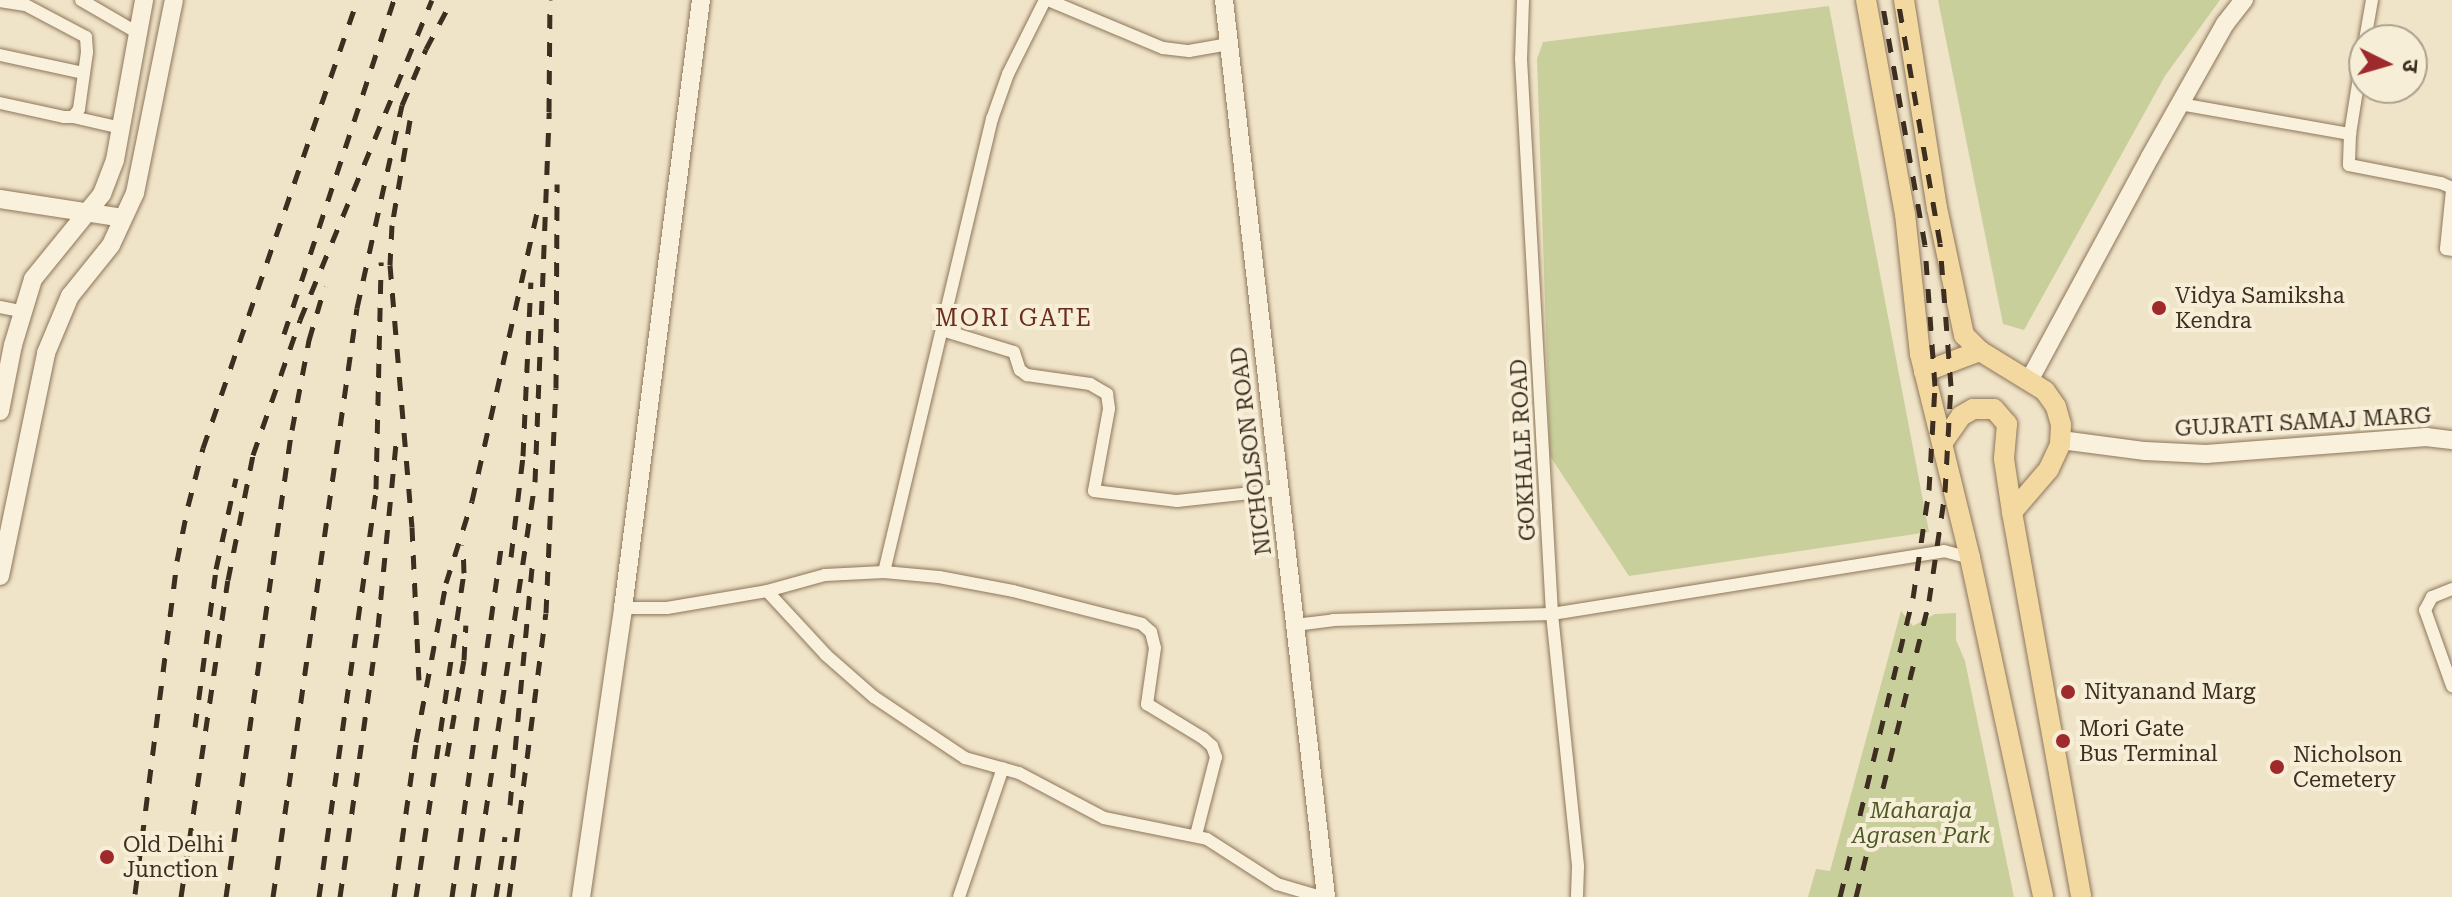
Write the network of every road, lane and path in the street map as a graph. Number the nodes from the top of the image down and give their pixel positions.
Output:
1 (81, 0) edge
2 (144, 0) edge
3 (174, 0) edge
4 (701, 0) edge
5 (1046, 0) edge
6 (1224, 0) edge
7 (1523, 0) edge
8 (1866, 0) edge
9 (1904, 0) edge
10 (2244, 0) edge
11 (2372, 0) edge
12 (0, 1) edge
13 (21, 2) edge
14 (2368, 24) edge
15 (138, 33) junction
16 (1227, 44) junction
17 (0, 55) edge
18 (84, 73) junction
19 (0, 103) edge
20 (2180, 104) junction
21 (2355, 104) edge
22 (73, 117) junction
23 (121, 128) junction
24 (2350, 134) junction
25 (2452, 189) edge
26 (0, 199) edge
27 (1937, 208) junction
28 (85, 213) junction
29 (1905, 214) junction
30 (123, 218) junction
31 (2452, 250) edge
32 (0, 307) edge
33 (25, 312) junction
34 (942, 330) junction
35 (1980, 351) junction
36 (1924, 372) junction
37 (2030, 379) junction
38 (0, 411) edge
39 (2061, 440) junction
40 (2452, 440) edge
41 (1943, 442) junction
42 (1279, 490) junction
43 (2012, 512) junction
44 (1970, 558) junction
45 (884, 572) junction
46 (0, 576) edge
47 (2452, 589) edge
48 (767, 591) junction
49 (623, 608) junction
50 (1552, 614) junction
51 (1295, 625) junction
52 (2452, 686) edge
53 (1003, 768) junction
54 (1196, 835) junction
55 (581, 897) edge
56 (959, 897) edge
57 (1323, 897) edge
58 (1577, 897) edge
59 (2043, 897) edge
60 (2081, 897) edge

1 - 15 street
2 - 15 street
3 - 30 street
4 - 49 street
5 - 16 street
5 - 34 street
6 - 16 street, NICHOLSON ROAD
7 - 50 street, GOKHALE ROAD
8 - 29 main road
9 - 27 main road
10 - 20 street
11 - 14 street
12 - 13 street
13 - 18 street
15 - 23 street
16 - 42 street, NICHOLSON ROAD
17 - 18 street
18 - 22 street
19 - 22 street
20 - 24 street
20 - 37 street
21 - 24 street
22 - 23 street
23 - 28 street
24 - 25 street
25 - 31 street
26 - 28 street
27 - 29 main road
27 - 35 main road
28 - 30 street
28 - 33 street
29 - 36 main road
30 - 46 street
32 - 33 street
33 - 38 street
34 - 42 street
34 - 45 street
35 - 36 main road
35 - 37 main road
36 - 41 main road
37 - 39 main road
39 - 40 street, GUJRATI SAMAJ MARG
39 - 43 main road
41 - 43 main road
41 - 44 main road
42 - 51 street, NICHOLSON ROAD
43 - 60 main road
44 - 50 street
44 - 59 main road
45 - 48 street
45 - 54 street
47 - 52 street
48 - 49 street
48 - 53 street
49 - 55 street
50 - 51 street
50 - 58 street, GOKHALE ROAD
51 - 57 street, NICHOLSON ROAD
53 - 54 street
53 - 56 street
54 - 57 street

